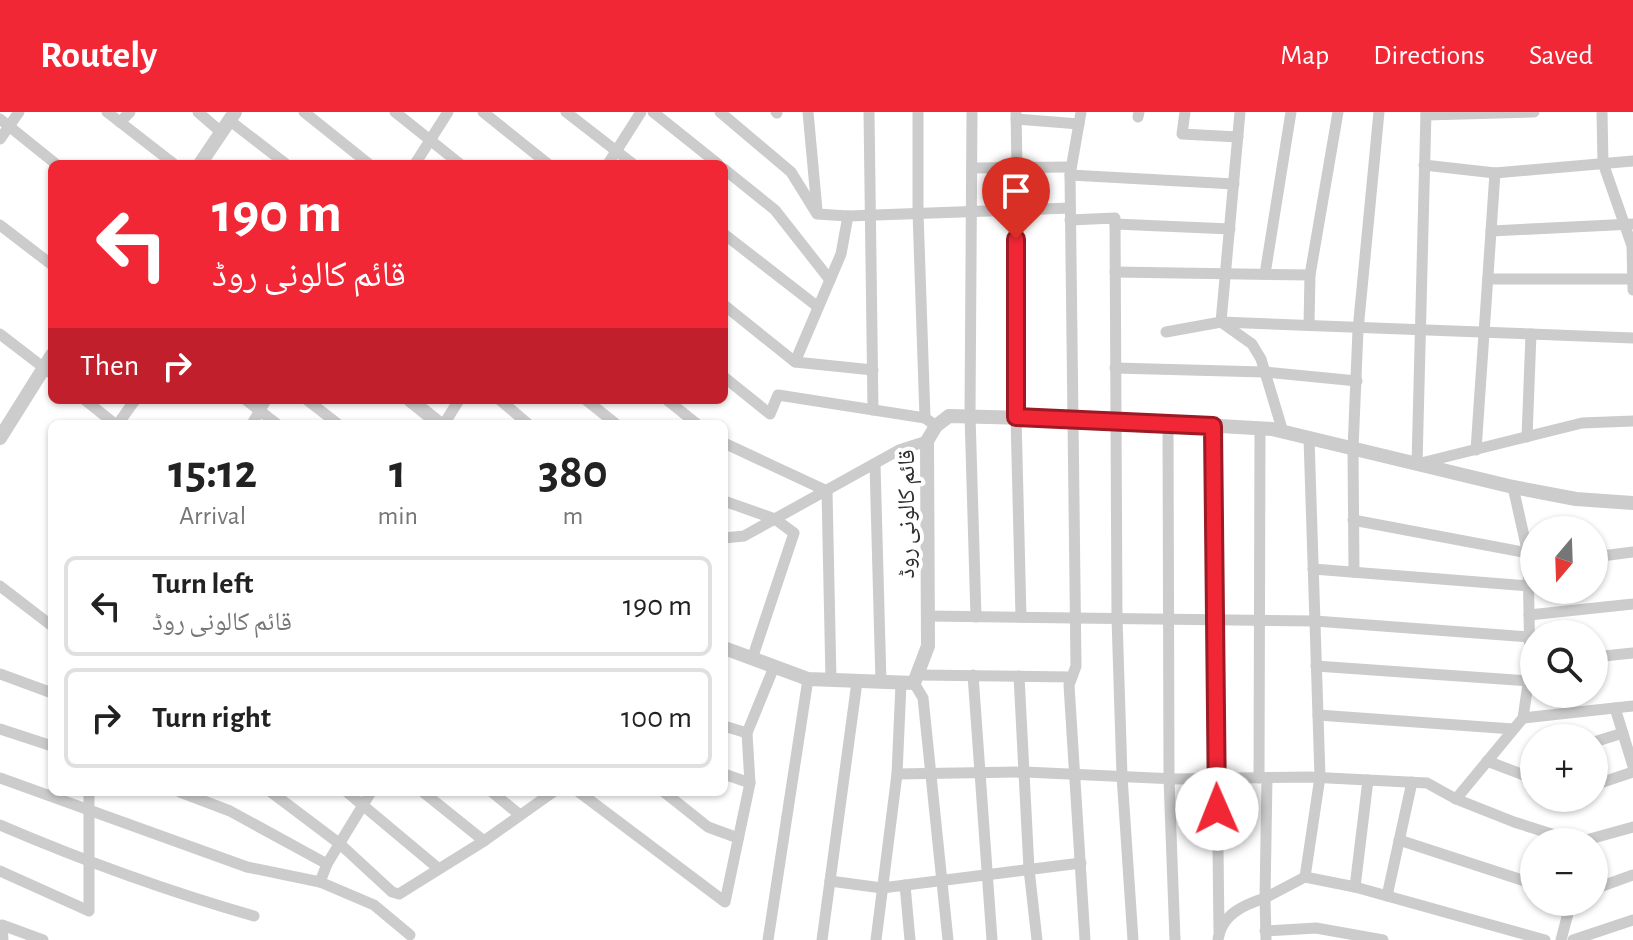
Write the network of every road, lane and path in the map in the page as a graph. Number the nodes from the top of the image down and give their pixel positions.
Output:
1 (19, 112) edge
2 (107, 112) edge
3 (130, 112) edge
4 (198, 112) edge
5 (304, 112) edge
6 (395, 112) edge
7 (448, 112) edge
8 (483, 112) edge
9 (566, 112) edge
10 (641, 112) edge
11 (653, 112) edge
12 (720, 112) edge
13 (808, 112) edge
14 (869, 112) edge
15 (918, 112) edge
16 (972, 112) edge
17 (1185, 112) edge
18 (1240, 112) edge
19 (1291, 112) edge
20 (1338, 112) edge
21 (1379, 112) edge
22 (1534, 112) edge
23 (1602, 112) edge
24 (1426, 114) edge
25 (1016, 116) edge
26 (1080, 118) edge
27 (120, 122) junction
28 (228, 122) edge
29 (4, 123) edge
30 (1238, 137) junction
31 (0, 139) edge
32 (430, 140) junction
33 (616, 151) junction
34 (51, 160) edge
35 (169, 160) edge
36 (205, 160) edge
37 (280, 160) edge
38 (364, 160) edge
39 (418, 160) edge
40 (455, 160) edge
41 (543, 160) edge
42 (610, 160) edge
43 (628, 160) edge
44 (713, 160) edge
45 (1633, 161) edge
46 (1603, 163) junction
47 (1424, 165) junction
48 (972, 168) junction
49 (1017, 168) junction
50 (1070, 171) junction
51 (728, 172) edge
52 (1495, 173) junction
53 (1234, 184) junction
54 (1016, 209) junction
55 (972, 211) junction
56 (918, 212) junction
57 (817, 214) junction
58 (871, 214) junction
59 (1070, 214) junction
60 (848, 216) junction
61 (1115, 224) junction
62 (1629, 224) edge
63 (0, 225) edge
64 (1230, 229) junction
65 (1491, 231) junction
66 (728, 237) edge
67 (48, 262) edge
68 (1115, 272) junction
69 (1226, 273) junction
70 (1265, 274) junction
71 (1310, 275) junction
72 (1488, 279) junction
73 (1633, 279) edge
74 (830, 280) junction
75 (1633, 290) edge
76 (818, 307) junction
77 (728, 308) edge
78 (1221, 322) junction
79 (1309, 325) junction
80 (1358, 330) junction
81 (1420, 330) junction
82 (1166, 332) dead end
83 (1484, 332) junction
84 (0, 334) edge
85 (1531, 334) junction
86 (1633, 338) edge
87 (795, 362) junction
88 (48, 364) edge
89 (48, 366) edge
90 (1115, 368) junction
91 (873, 370) junction
92 (1264, 372) junction
93 (728, 380) edge
94 (1357, 381) junction
95 (90, 404) edge
96 (132, 404) edge
97 (312, 404) edge
98 (415, 404) edge
99 (505, 404) edge
100 (591, 404) edge
101 (672, 404) edge
102 (873, 410) junction
103 (970, 415) junction
104 (1016, 417) junction
105 (1071, 418) junction
106 (5, 420) edge
107 (111, 420) edge
108 (119, 420) edge
109 (333, 420) edge
110 (437, 420) edge
111 (523, 420) edge
112 (611, 420) edge
113 (692, 420) edge
114 (1116, 420) junction
115 (1633, 421) edge
116 (931, 422) junction
117 (1168, 423) junction
118 (1213, 426) junction
119 (1260, 429) junction
120 (1283, 432) junction
121 (1527, 437) junction
122 (0, 438) edge
123 (1309, 438) junction
124 (927, 441) junction
125 (728, 445) edge
126 (1353, 449) junction
127 (1476, 450) junction
128 (875, 464) junction
129 (1417, 464) junction
130 (1513, 487) junction
131 (827, 491) junction
132 (728, 502) edge
133 (1633, 503) edge
134 (1521, 516) edge
135 (775, 519) junction
136 (1353, 520) junction
137 (728, 538) edge
138 (1520, 552) edge
139 (1633, 552) edge
140 (1608, 555) edge
141 (1313, 569) junction
142 (1354, 572) junction
143 (1520, 585) edge
144 (0, 586) edge
145 (1529, 604) edge
146 (1633, 604) edge
147 (1529, 615) junction
148 (928, 616) junction
149 (976, 617) junction
150 (1021, 617) junction
151 (1075, 618) junction
152 (1117, 618) junction
153 (1170, 620) junction
154 (1216, 620) junction
155 (1529, 620) edge
156 (1259, 621) junction
157 (1315, 621) junction
158 (48, 623) edge
159 (1520, 636) edge
160 (728, 650) edge
161 (1633, 653) edge
162 (1608, 656) edge
163 (752, 659) junction
164 (1316, 666) junction
165 (774, 667) junction
166 (0, 674) edge
167 (973, 675) junction
168 (1019, 676) junction
169 (1072, 677) junction
170 (808, 679) junction
171 (831, 680) junction
172 (1520, 680) edge
173 (911, 681) junction
174 (857, 682) junction
175 (881, 683) junction
176 (48, 692) edge
177 (1633, 706) edge
178 (1524, 708) edge
179 (1615, 708) junction
180 (1318, 715) junction
181 (1523, 718) junction
182 (728, 727) edge
183 (0, 729) edge
184 (1513, 729) junction
185 (747, 733) junction
186 (1623, 733) junction
187 (1608, 738) edge
188 (48, 745) edge
189 (1487, 761) junction
190 (1633, 769) edge
191 (1024, 772) junction
192 (931, 773) junction
193 (979, 773) junction
194 (897, 774) junction
195 (1076, 774) junction
196 (1520, 774) edge
197 (728, 775) edge
198 (1122, 776) junction
199 (1320, 777) junction
200 (0, 778) edge
201 (1217, 778) junction
202 (1263, 778) junction
203 (1169, 779) junction
204 (1608, 779) edge
205 (1368, 780) junction
206 (1412, 782) junction
207 (750, 783) junction
208 (89, 796) edge
209 (191, 796) edge
210 (276, 796) edge
211 (353, 796) edge
212 (369, 796) edge
213 (428, 796) edge
214 (497, 796) edge
215 (547, 796) edge
216 (584, 796) edge
217 (669, 796) edge
218 (1456, 799) junction
219 (364, 804) junction
220 (90, 812) junction
221 (520, 815) junction
222 (0, 825) edge
223 (1633, 827) edge
224 (1533, 828) edge
225 (1608, 834) edge
226 (738, 838) junction
227 (1399, 840) junction
228 (484, 841) junction
229 (340, 844) junction
230 (88, 862) junction
231 (1081, 863) junction
232 (327, 864) junction
233 (439, 869) junction
234 (1029, 869) junction
235 (0, 871) edge
236 (985, 875) junction
237 (1633, 875) edge
238 (1305, 877) junction
239 (1520, 879) edge
240 (941, 880) junction
241 (830, 881) junction
242 (320, 882) junction
243 (1608, 884) edge
244 (905, 885) junction
245 (1355, 887) junction
246 (882, 888) junction
247 (1387, 896) junction
248 (1265, 898) junction
249 (254, 916) dead end
250 (1567, 916) edge
251 (1633, 920) edge
252 (410, 935) dead end
253 (1218, 935) edge
254 (1266, 936) edge
255 (3, 940) edge
256 (43, 940) edge
257 (768, 940) edge
258 (822, 940) edge
259 (876, 940) edge
260 (910, 940) edge
261 (948, 940) edge
262 (992, 940) edge
263 (1037, 940) edge
264 (1085, 940) edge
265 (1133, 940) edge
266 (1175, 940) edge
267 (1383, 940) edge
268 (1545, 940) edge
269 (1561, 940) edge
270 (1573, 940) edge

1 - 29 street
2 - 27 street
3 - 27 street
4 - 28 street
5 - 38 street
6 - 32 street
7 - 32 street
8 - 41 street
9 - 33 street
10 - 33 street
11 - 44 street
12 - 57 street
13 - 57 street
14 - 58 street
15 - 56 street
16 - 48 street
17 - 30 street
18 - 30 street
19 - 70 street
20 - 71 street
21 - 80 street
22 - 24 street
23 - 46 street
24 - 47 street
25 - 26 street
25 - 49 street
26 - 50 street
27 - 35 street
28 - 36 street
28 - 37 street
29 - 31 street
29 - 34 street
30 - 53 street
32 - 39 street
32 - 40 street
33 - 42 street
33 - 43 street
45 - 46 street
46 - 52 street
46 - 62 street
47 - 52 street
47 - 81 street
48 - 49 street
48 - 55 street
49 - 50 street
50 - 53 street
50 - 59 street
51 - 74 street
52 - 65 street
53 - 64 street
54 - 55 street
54 - 59 street
54 - 104 street
55 - 56 street
55 - 103 street
56 - 58 street
56 - 116 street
57 - 60 street
58 - 60 street
58 - 91 street
59 - 61 street
59 - 105 street
60 - 74 street
61 - 64 street
61 - 68 street
62 - 65 street
62 - 73 street
63 - 67 street
64 - 69 street
65 - 72 street
66 - 76 street
68 - 69 street
68 - 90 street
69 - 70 street
69 - 78 street
70 - 71 street
71 - 79 street
72 - 73 street
72 - 83 street
73 - 75 street
74 - 76 street
76 - 87 street
77 - 87 street
78 - 79 street
78 - 82 street
78 - 92 street
79 - 80 street
80 - 81 street
80 - 94 street
81 - 83 street
81 - 129 street
83 - 85 street
83 - 127 street
84 - 88 street
85 - 86 street
85 - 121 street
87 - 91 street
89 - 106 street
90 - 92 street
90 - 114 street
91 - 102 street
92 - 94 street
92 - 120 street
93 - 102 street
94 - 126 street
95 - 107 street
96 - 108 street
97 - 109 street
98 - 110 street
99 - 111 street
100 - 112 street
101 - 113 street
102 - 116 street
103 - 104 street, قائم کالونی روڈ
103 - 116 street, قائم کالونی روڈ
103 - 149 street
104 - 105 street, قائم کالونی روڈ
104 - 150 street
105 - 114 street, قائم کالونی روڈ
105 - 151 street
106 - 122 street
114 - 117 street, قائم کالونی روڈ
114 - 152 street
115 - 121 street
116 - 124 street, قائم کالونی روڈ
117 - 118 street, قائم کالونی روڈ
117 - 153 street
118 - 119 street, قائم کالونی روڈ
118 - 154 street
119 - 120 street, قائم کالونی روڈ
119 - 156 street
120 - 123 street, قائم کالونی روڈ
121 - 127 street
123 - 126 street, قائم کالونی روڈ
123 - 141 street
124 - 128 street
124 - 148 street, قائم کالونی روڈ
125 - 131 street
126 - 129 street, قائم کالونی روڈ
126 - 136 street
127 - 129 street
128 - 131 street
128 - 175 street
129 - 130 street, قائم کالونی روڈ
130 - 133 street, قائم کالونی روڈ
130 - 134 street
131 - 135 street
131 - 171 street
132 - 135 street
135 - 137 street
135 - 163 street
136 - 138 street
136 - 142 street
139 - 140 street
141 - 142 street
141 - 157 street
142 - 143 street
144 - 158 street
145 - 147 street
146 - 147 street
147 - 155 street
148 - 149 street
148 - 173 street, قائم کالونی روڈ
149 - 150 street
150 - 151 street
151 - 152 street
151 - 169 street
152 - 153 street
152 - 198 street
153 - 154 street
153 - 203 street
154 - 156 street
154 - 201 street
156 - 157 street
156 - 202 street
157 - 159 street
157 - 164 street
160 - 163 street
161 - 162 street
163 - 165 street
164 - 172 street
164 - 180 street
165 - 170 street
165 - 185 street
166 - 176 street
167 - 168 street
167 - 173 street
167 - 193 street
168 - 169 street
168 - 191 street
169 - 195 street
170 - 171 street
170 - 257 street
171 - 174 street
173 - 175 street
173 - 192 street
173 - 194 street
174 - 175 street
174 - 241 street
177 - 179 street
178 - 181 street
179 - 181 street
179 - 186 street
180 - 184 street
180 - 199 street
181 - 184 street
182 - 185 street
183 - 188 street
184 - 189 street
185 - 207 street
186 - 187 street
186 - 190 street
189 - 196 street
189 - 218 street
190 - 204 street
191 - 193 street
191 - 195 street
191 - 234 street
192 - 193 street
192 - 194 street
192 - 240 street
193 - 236 street
194 - 246 street
195 - 198 street
195 - 231 street
197 - 207 street
198 - 203 street
198 - 265 street
199 - 202 street
199 - 205 street
199 - 238 street
200 - 220 street
201 - 202 street
201 - 203 street
201 - 253 street
202 - 248 street
203 - 266 street
205 - 206 street
205 - 245 street
206 - 218 street
206 - 227 street
207 - 226 street
208 - 220 street
209 - 232 street
210 - 229 street
211 - 219 street
212 - 219 street
213 - 228 street
214 - 221 street
215 - 221 street
216 - 226 street
217 - 226 street
218 - 224 street
219 - 229 street
219 - 233 street
220 - 230 street
220 - 242 street
221 - 228 street
222 - 230 street
223 - 225 street
227 - 239 street
227 - 247 street
228 - 233 street
229 - 232 street
229 - 233 street
230 - 235 street
230 - 249 street
231 - 234 street
231 - 264 street
232 - 242 street
234 - 236 street
234 - 263 street
236 - 240 street
236 - 262 street
237 - 243 street
238 - 245 street
238 - 248 street
240 - 244 street
240 - 261 street
241 - 246 street
241 - 258 street
242 - 252 street
244 - 246 street
244 - 260 street
245 - 247 street
246 - 259 street
247 - 268 street
248 - 253 street
248 - 254 street
250 - 269 street
251 - 270 street
254 - 267 street
255 - 256 street

